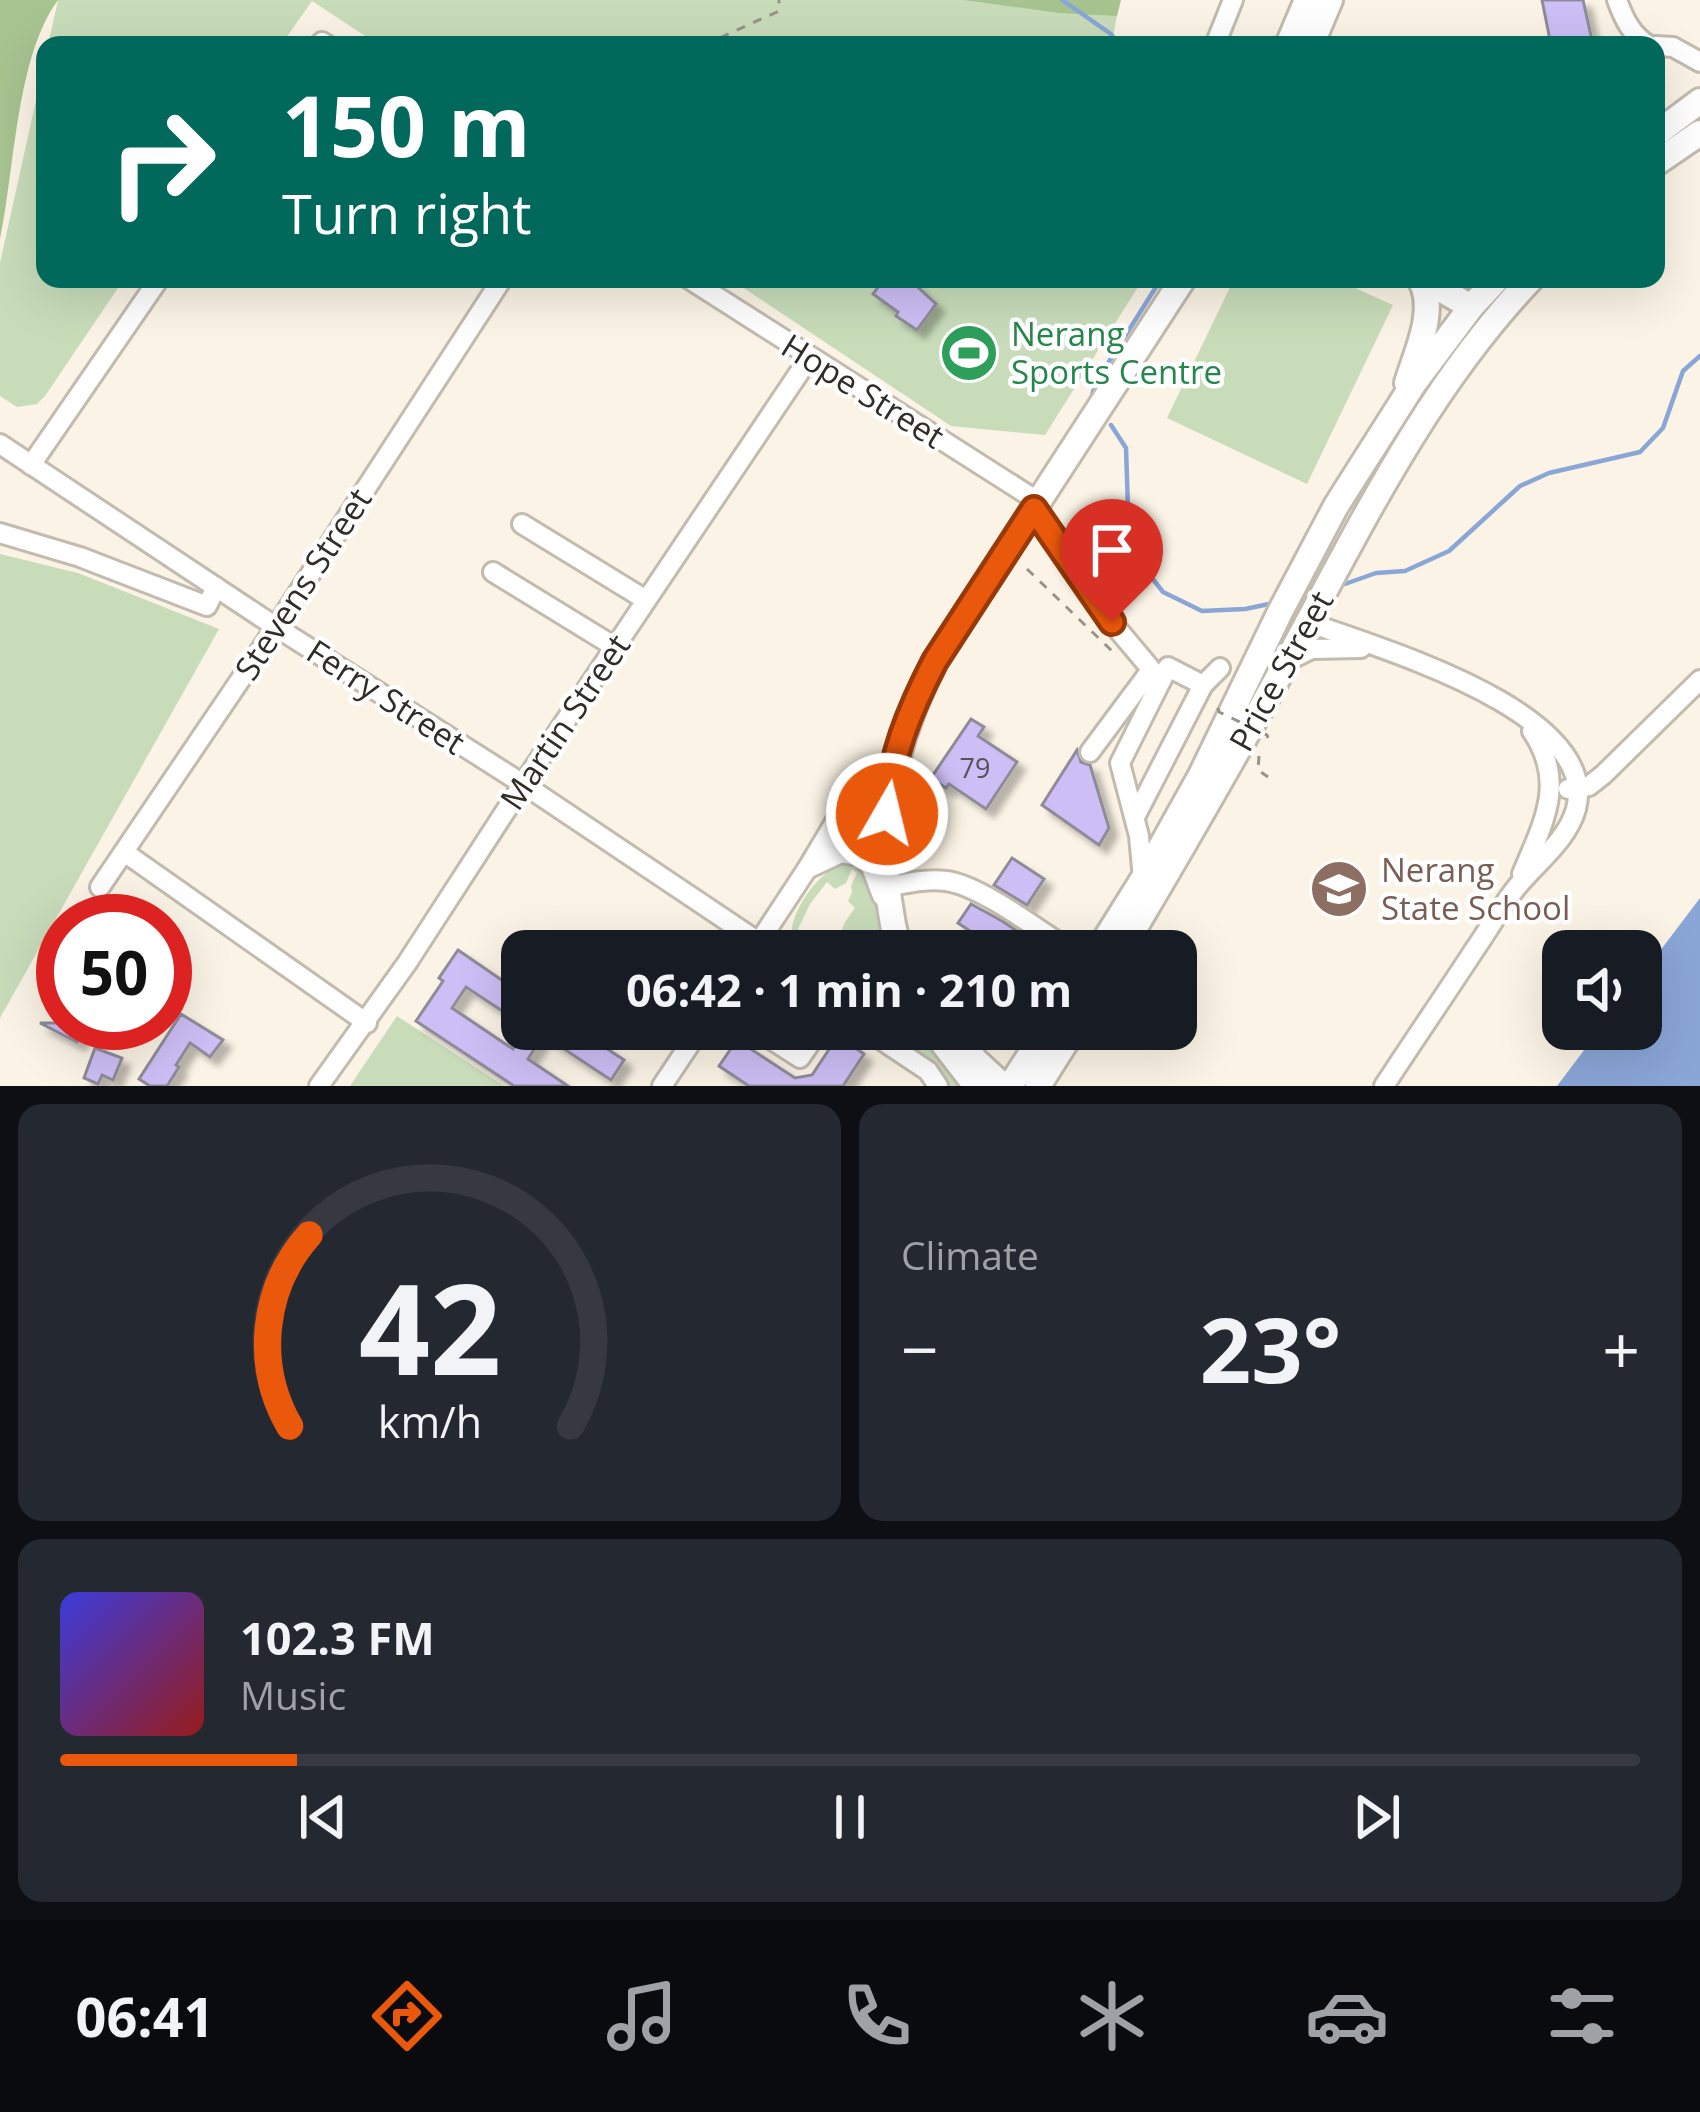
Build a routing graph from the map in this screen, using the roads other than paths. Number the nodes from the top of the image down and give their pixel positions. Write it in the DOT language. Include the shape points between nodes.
graph roads {
  1 [pos="1233,0"];
  2 [pos="1307,0"];
  3 [pos="1331,0"];
  4 [pos="1617,0"];
  5 [pos="1219,36"];
  6 [pos="1292,36"];
  7 [pos="1315,36"];
  8 [pos="1324,36"];
  9 [pos="1636,36"];
  10 [pos="1665,46"];
  11 [pos="1700,62"];
  12 [pos="1700,101"];
  13 [pos="1665,127"];
  14 [pos="1700,134"];
  15 [pos="1665,158"];
  16 [pos="153,288"];
  17 [pos="496,288"];
  18 [pos="703,288"];
  19 [pos="1176,288"];
  20 [pos="1424,288"];
  21 [pos="1438,288"];
  22 [pos="1489,288"];
  23 [pos="1519,288"];
  24 [pos="1523,288"];
  25 [pos="1471,307"];
  26 [pos="809,358"];
  27 [pos="1401,403"];
  28 [pos="0,444"];
  29 [pos="31,465"];
  30 [pos="1036,505"];
  31 [pos="522,524"];
  32 [pos="0,532"];
  33 [pos="1303,547"];
  34 [pos="494,572"];
  35 [pos="1295,584"];
  36 [pos="216,587"];
  37 [pos="646,600"];
  38 [pos="1307,625"];
  39 [pos="276,627"];
  40 [pos="615,647"];
  41 [pos="1389,652"];
  42 [pos="1286,663"];
  43 [pos="1220,668"];
  44 [pos="1156,675"];
  45 [pos="1700,680"];
  46 [pos="1203,685"];
  47 [pos="1243,689"];
  48 [pos="1508,707"];
  49 [pos="1220,720"];
  50 [pos="1182,725"];
  51 [pos="1090,752"];
  52 [pos="523,784"];
  53 [pos="1551,788"];
  54 [pos="1578,789"];
  55 [pos="887,805"];
  56 [pos="1135,817"];
  57 [pos="124,852"];
  58 [pos="807,868"];
  59 [pos="1143,879"];
  60 [pos="1517,886"];
  61 [pos="100,887"];
  62 [pos="884,887"];
  63 [pos="735,930"];
  64 [pos="771,930"];
  65 [pos="895,930"];
  66 [pos="1038,930"];
  67 [pos="1111,930"];
  68 [pos="1133,930"];
  69 [pos="367,1023"];
  70 [pos="686,1050"];
  71 [pos="896,1050"];
  72 [pos="948,1050"];
  73 [pos="966,1050"];
  74 [pos="1032,1050"];
  75 [pos="1061,1050"];
  76 [pos="319,1086"];
  77 [pos="662,1086"];
  78 [pos="938,1086"];
  79 [pos="976,1086"];
  80 [pos="1006,1086"];
  81 [pos="1038,1086"];
  82 [pos="1384,1086"];
  1 -- 5 [label="street"];
  2 -- 6 [label="main road"];
  3 -- 7 [label="main road"];
  3 -- 8 [label="main road"];
  4 -- 9 [label="street"];
  10 -- 11 [label="street"];
  12 -- 13 [label="main road"];
  14 -- 15 [label="main road"];
  16 -- 29 [label="street"];
  17 -- 39 [label="street, Stevens Street"];
  18 -- 26 [label="street, Hope Street"];
  19 -- 30 [label="main road"];
  20 -- 27 [label="main road" via="1426,315"];
  21 -- 25 [label="main road"];
  22 -- 25 [label="main road"];
  23 -- 25 [label="main road"];
  24 -- 38 [label="main road, Price Street" via="1440,391"];
  25 -- 27 [label="main road"];
  26 -- 30 [label="street, Hope Street"];
  26 -- 37 [label="street, Martin Street"];
  27 -- 33 [label="main road, Price Street"];
  28 -- 29 [label="street, Ferry Street"];
  29 -- 36 [label="street, Ferry Street"];
  30 -- 44 [label="street" via="1108,619"];
  30 -- 55 [label="main road" via="922,685"];
  31 -- 37 [label="street"];
  32 -- 36 [label="street" via="207,606"];
  33 -- 35 [label="main road, Price Street"];
  33 -- 35 [label="street"];
  34 -- 40 [label="street"];
  35 -- 47 [label="main road, Price Street"];
  36 -- 39 [label="street, Ferry Street"];
  37 -- 40 [label="street, Martin Street"];
  38 -- 41 [label="street"];
  38 -- 42 [label="main road, Price Street"];
  38 -- 47 [label="main road" via="1285,632"];
  39 -- 52 [label="street, Ferry Street"];
  39 -- 57 [label="street, Stevens Street"];
  40 -- 52 [label="street, Martin Street"];
  41 -- 42 [label="street" via="1312,649"];
  41 -- 48 [label="street"];
  42 -- 68 [label="main road, Price Street"];
  43 -- 46 [label="street"];
  44 -- 46 [label="street" via="1168,667"];
  44 -- 51 [label="street"];
  44 -- 56 [label="street" via="1120,765"];
  45 -- 54 [label="street" via="1603,775"];
  46 -- 50 [label="street"];
  47 -- 49 [label="main road, Price Street"];
  48 -- 53 [label="street" via="1541,744"];
  48 -- 54 [label="street" via="1568,756"];
  49 -- 50 [label="street" via="1195,730"];
  49 -- 59 [label="main road, Price Street"];
  50 -- 56 [label="street"];
  52 -- 63 [label="street, Ferry Street"];
  52 -- 69 [label="street, Martin Street"];
  53 -- 54 [label="street"];
  53 -- 60 [label="street"];
  54 -- 60 [label="street" via="1575,814 1555,846"];
  55 -- 58 [label="street" via="844,809"];
  55 -- 62 [label="main road"];
  56 -- 59 [label="street"];
  57 -- 61 [label="street, Stevens Street"];
  57 -- 69 [label="street"];
  58 -- 62 [label="street" via="853,853"];
  58 -- 64 [label="street"];
  59 -- 67 [label="main road, Price Street"];
  60 -- 82 [label="street"];
  62 -- 65 [label="main road"];
  62 -- 66 [label="street" via="954,882"];
  69 -- 76 [label="street, Martin Street"];
  70 -- 77 [label="street"];
  71 -- 78 [label="street"];
  72 -- 79 [label="main road"];
  73 -- 80 [label="main road"];
  74 -- 80 [label="main road"];
  75 -- 81 [label="main road"];
}
